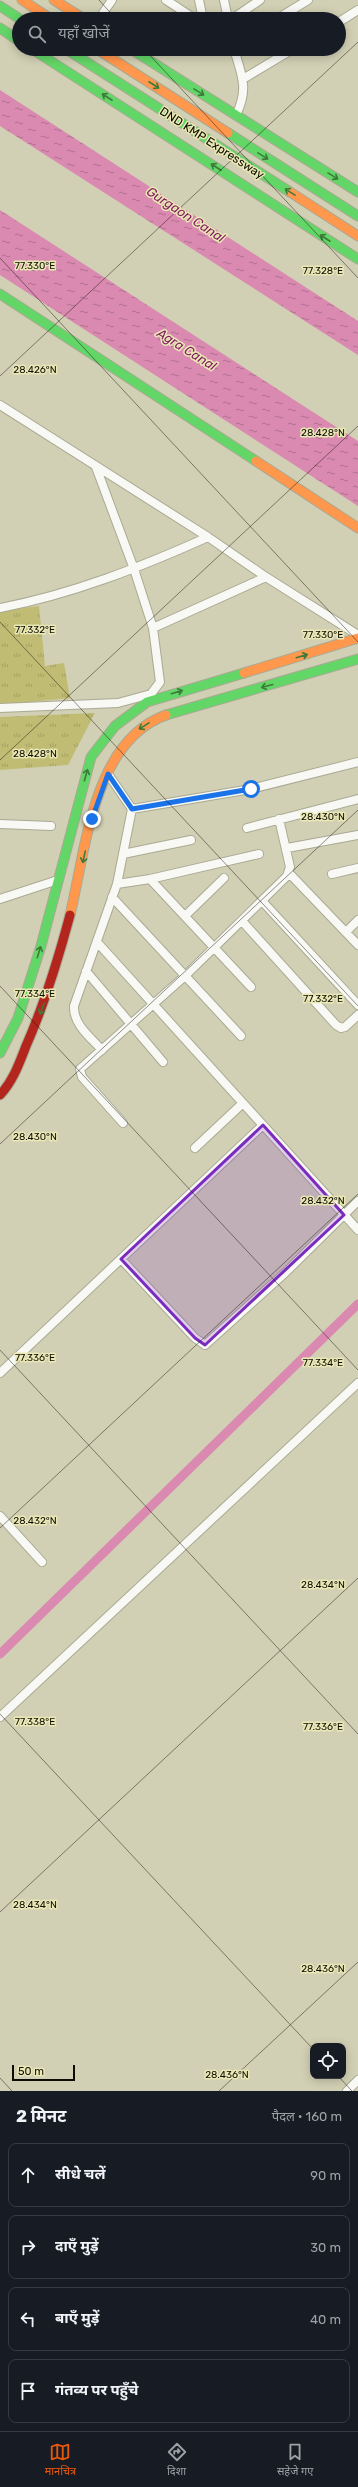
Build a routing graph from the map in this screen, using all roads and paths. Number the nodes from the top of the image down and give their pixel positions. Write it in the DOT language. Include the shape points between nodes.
graph roads {
  1 [pos="22,0"];
  2 [pos="54,0"];
  3 [pos="112,0"];
  4 [pos="166,0"];
  5 [pos="199,0"];
  6 [pos="224,0"];
  7 [pos="260,0"];
  8 [pos="308,0"];
  9 [pos="0,6"];
  10 [pos="358,10"];
  11 [pos="40,12"];
  12 [pos="73,12"];
  13 [pos="104,12"];
  14 [pos="184,12"];
  15 [pos="202,12"];
  16 [pos="227,12"];
  17 [pos="242,12"];
  18 [pos="288,12"];
  19 [pos="12,14"];
  20 [pos="346,18"];
  21 [pos="0,28"];
  22 [pos="12,36"];
  23 [pos="43,56"];
  24 [pos="77,56"];
  25 [pos="108,56"];
  26 [pos="142,56"];
  27 [pos="236,56"];
  28 [pos="282,56"];
  29 [pos="243,79"];
  30 [pos="236,115"];
  31 [pos="358,192"];
  32 [pos="358,216"];
  33 [pos="358,236"];
  34 [pos="358,259"];
  35 [pos="0,294"];
  36 [pos="0,405"];
  37 [pos="96,466"];
  38 [pos="358,528"];
  39 [pos="208,536"];
  40 [pos="134,569"];
  41 [pos="266,577"];
  42 [pos="0,608"];
  43 [pos="153,628"];
  44 [pos="358,636"];
  45 [pos="358,659"];
  46 [pos="0,708"];
  47 [pos="358,762"];
  48 [pos="108,774"];
  49 [pos="358,799"];
  50 [pos="132,809"];
  51 [pos="279,818"];
  52 [pos="0,824"];
  53 [pos="50,826"];
  54 [pos="247,828"];
  55 [pos="358,835"];
  56 [pos="191,840"];
  57 [pos="287,848"];
  58 [pos="123,854"];
  59 [pos="259,854"];
  60 [pos="358,868"];
  61 [pos="289,873"];
  62 [pos="332,874"];
  63 [pos="224,878"];
  64 [pos="150,879"];
  65 [pos="58,880"];
  66 [pos="117,884"];
  67 [pos="112,897"];
  68 [pos="0,899"];
  69 [pos="262,901"];
  70 [pos="184,916"];
  71 [pos="358,920"];
  72 [pos="242,921"];
  73 [pos="346,932"];
  74 [pos="97,942"];
  75 [pos="358,945"];
  76 [pos="214,948"];
  77 [pos="86,971"];
  78 [pos="185,976"];
  79 [pos="251,987"];
  80 [pos="154,1004"];
  81 [pos="358,1005"];
  82 [pos="358,1015"];
  83 [pos="131,1024"];
  84 [pos="241,1036"];
  85 [pos="102,1050"];
  86 [pos="0,1054"];
  87 [pos="163,1062"];
  88 [pos="0,1095"];
  89 [pos="243,1103"];
  90 [pos="123,1123"];
  91 [pos="263,1125"];
  92 [pos="195,1148"];
  93 [pos="358,1201"];
  94 [pos="344,1215"];
  95 [pos="358,1230"];
  96 [pos="121,1259"];
  97 [pos="0,1373"];
  98 [pos="358,1383"];
  99 [pos="0,1516"];
  100 [pos="42,1562"];
  101 [pos="0,1717"];
  102 [pos="358,2080"];
  103 [pos="347,2091"];
  1 -- 11 [label="main road"];
  2 -- 12 [label="main road"];
  3 -- 13 [label="street"];
  4 -- 14 [label="street"];
  5 -- 15 [label="street"];
  6 -- 16 [label="street"];
  7 -- 17 [label="street"];
  8 -- 18 [label="street"];
  9 -- 19 [label="main road"];
  10 -- 20 [label="street"];
  21 -- 22 [label="main road"];
  34 -- 23 [label="main road, one-way"];
  33 -- 24 [label="main road, DND KMP Expressway, one-way"];
  25 -- 32 [label="main road, DND KMP Expressway, one-way"];
  26 -- 30 [label="main road, one-way"];
  27 -- 29 [label="street"];
  28 -- 29 [label="street"];
  29 -- 30 [label="street" via="244,97"];
  30 -- 31 [label="main road, one-way"];
  35 -- 38 [label="main road"];
  36 -- 37 [label="street"];
  37 -- 39 [label="street"];
  37 -- 40 [label="street"];
  39 -- 40 [label="street"];
  39 -- 41 [label="street"];
  40 -- 42 [label="street" via="39,600"];
  40 -- 43 [label="street"];
  41 -- 43 [label="street"];
  41 -- 44 [label="street"];
  43 -- 46 [label="street" via="160,677 157,689 151,694 118,703"];
  65 -- 44 [label="main road, one-way" via="91,757 115,725 132,711 162,696 336,646"];
  45 -- 48 [label="main road, one-way" via="174,712 151,721 134,732 121,747"];
  47 -- 50 [label="street" via="251,789"];
  48 -- 50 [label="street"];
  48 -- 88 [label="main road, one-way" via="92,819 56,972 18,1065"];
  49 -- 51 [label="street"];
  50 -- 58 [label="street"];
  51 -- 54 [label="street"];
  51 -- 57 [label="street"];
  52 -- 53 [label="street"];
  55 -- 57 [label="street"];
  56 -- 58 [label="street"];
  57 -- 61 [label="street"];
  58 -- 66 [label="street"];
  59 -- 64 [label="street"];
  60 -- 62 [label="street"];
  61 -- 69 [label="street"];
  61 -- 73 [label="street"];
  63 -- 70 [label="street"];
  64 -- 66 [label="street"];
  64 -- 70 [label="street"];
  65 -- 68 [label="street"];
  86 -- 65 [label="main road, one-way" via="18,1018"];
  66 -- 67 [label="street"];
  67 -- 74 [label="street"];
  67 -- 78 [label="street"];
  69 -- 72 [label="street"];
  69 -- 81 [label="street"];
  70 -- 76 [label="street"];
  71 -- 73 [label="street"];
  72 -- 76 [label="street"];
  72 -- 82 [label="street" via="336,1025 345,1027"];
  73 -- 75 [label="street"];
  74 -- 77 [label="street"];
  74 -- 80 [label="street"];
  76 -- 78 [label="street"];
  76 -- 79 [label="street"];
  77 -- 83 [label="street"];
  77 -- 85 [label="street" via="74,1015 77,1022"];
  78 -- 80 [label="street"];
  78 -- 84 [label="street"];
  80 -- 83 [label="street"];
  80 -- 89 [label="street"];
  83 -- 85 [label="street"];
  83 -- 87 [label="street"];
  85 -- 90 [label="street" via="80,1071"];
  89 -- 91 [label="street"];
  89 -- 92 [label="street"];
  91 -- 94 [label="street"];
  91 -- 96 [label="street"];
  93 -- 94 [label="street"];
  94 -- 95 [label="street"];
  94 -- 96 [label="street" via="205,1345 195,1338"];
  96 -- 97 [label="street"];
  98 -- 101 [label="street"];
  99 -- 100 [label="street"];
  102 -- 103 [label="street"];
}
